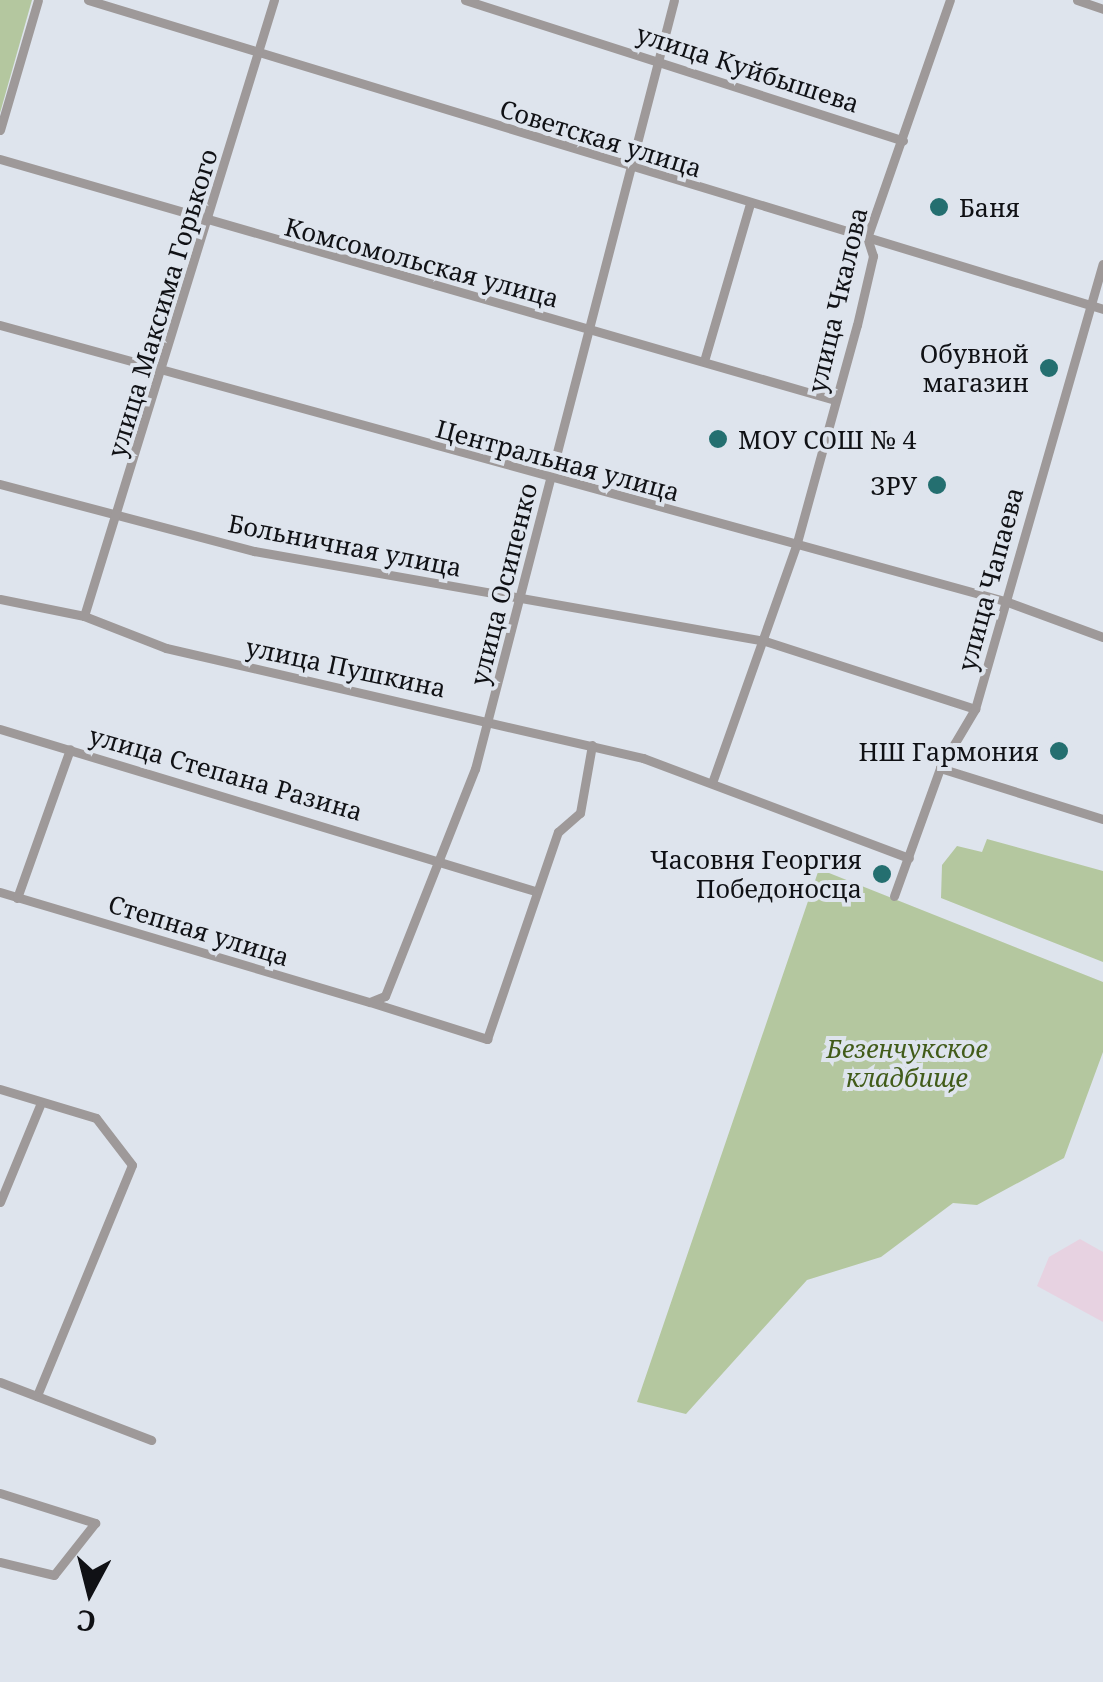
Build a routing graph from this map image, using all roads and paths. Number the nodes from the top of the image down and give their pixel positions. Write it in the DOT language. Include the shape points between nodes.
graph roads {
  1 [pos="38,0"];
  2 [pos="88,0"];
  3 [pos="274,0"];
  4 [pos="465,0"];
  5 [pos="674,0"];
  6 [pos="950,0"];
  7 [pos="1077,0"];
  8 [pos="1103,9"];
  9 [pos="259,53"];
  10 [pos="653,58"];
  11 [pos="0,130"];
  12 [pos="903,140"];
  13 [pos="0,159"];
  14 [pos="632,170"];
  15 [pos="750,204"];
  16 [pos="211,220"];
  17 [pos="867,238"];
  18 [pos="1103,264"];
  19 [pos="1089,306"];
  20 [pos="1103,309"];
  21 [pos="0,325"];
  22 [pos="587,328"];
  23 [pos="704,361"];
  24 [pos="161,367"];
  25 [pos="835,400"];
  26 [pos="551,477"];
  27 [pos="0,484"];
  28 [pos="117,516"];
  29 [pos="796,546"];
  30 [pos="522,598"];
  31 [pos="0,599"];
  32 [pos="1005,602"];
  33 [pos="84,616"];
  34 [pos="1103,637"];
  35 [pos="766,641"];
  36 [pos="975,709"];
  37 [pos="488,721"];
  38 [pos="0,728"];
  39 [pos="592,745"];
  40 [pos="70,749"];
  41 [pos="940,768"];
  42 [pos="713,780"];
  43 [pos="1103,819"];
  44 [pos="440,856"];
  45 [pos="908,858"];
  46 [pos="534,891"];
  47 [pos="0,892"];
  48 [pos="894,896"];
  49 [pos="17,898"];
  50 [pos="370,1002"];
  51 [pos="0,1089"];
  52 [pos="40,1106"];
  53 [pos="0,1202"];
  54 [pos="0,1382"];
  55 [pos="37,1396"];
  56 [pos="151,1440"];
  57 [pos="0,1493"];
  58 [pos="0,1562"];
  1 -- 11 [label="street"];
  2 -- 9 [label="street, Советская улица"];
  3 -- 9 [label="street, улица Максима Горького"];
  4 -- 10 [label="street, улица Куйбышева"];
  5 -- 10 [label="street, улица Осипенко"];
  6 -- 12 [label="street, улица Чкалова"];
  7 -- 8 [label="street"];
  9 -- 14 [label="street, Советская улица"];
  9 -- 16 [label="street, улица Максима Горького"];
  10 -- 12 [label="street, улица Куйбышева"];
  10 -- 14 [label="street, улица Осипенко"];
  12 -- 17 [label="street, улица Чкалова"];
  13 -- 16 [label="street, Комсомольская улица"];
  14 -- 15 [label="street, Советская улица"];
  14 -- 22 [label="street, улица Осипенко"];
  15 -- 17 [label="street, Советская улица"];
  15 -- 23 [label="street"];
  16 -- 22 [label="street, Комсомольская улица"];
  16 -- 24 [label="street, улица Максима Горького"];
  17 -- 19 [label="street, Советская улица"];
  17 -- 25 [label="street, улица Чкалова" via="873,256"];
  18 -- 19 [label="street, улица Чапаева"];
  19 -- 20 [label="street, Советская улица"];
  19 -- 32 [label="street, улица Чапаева"];
  21 -- 24 [label="street, Центральная улица"];
  22 -- 23 [label="street, Комсомольская улица"];
  22 -- 26 [label="street, улица Осипенко"];
  23 -- 25 [label="street, Комсомольская улица"];
  24 -- 26 [label="street, Центральная улица"];
  24 -- 28 [label="street, улица Максима Горького"];
  25 -- 29 [label="street, улица Чкалова"];
  26 -- 29 [label="street, Центральная улица"];
  26 -- 30 [label="street, улица Осипенко"];
  27 -- 28 [label="street, Больничная улица"];
  28 -- 30 [label="street, Больничная улица"];
  28 -- 33 [label="street, улица Максима Горького"];
  29 -- 32 [label="street, Центральная улица"];
  29 -- 35 [label="street, улица Чкалова"];
  30 -- 35 [label="street, Больничная улица"];
  30 -- 37 [label="street, улица Осипенко"];
  31 -- 33 [label="street, улица Пушкина"];
  32 -- 34 [label="street, Центральная улица"];
  32 -- 36 [label="street, улица Чапаева"];
  33 -- 37 [label="street, улица Пушкина" via="166,648"];
  35 -- 36 [label="street, Больничная улица"];
  35 -- 42 [label="street, улица Чкалова"];
  36 -- 41 [label="street, улица Чапаева"];
  37 -- 39 [label="street, улица Пушкина"];
  37 -- 44 [label="street, улица Осипенко"];
  38 -- 40 [label="street, улица Степана Разина"];
  39 -- 42 [label="street, улица Пушкина"];
  39 -- 46 [label="street" via="580,813 561,827"];
  40 -- 44 [label="street, улица Степана Разина"];
  40 -- 49 [label="street"];
  41 -- 43 [label="street"];
  41 -- 45 [label="street, улица Чапаева"];
  42 -- 45 [label="street, улица Пушкина"];
  44 -- 46 [label="street, улица Степана Разина"];
  44 -- 50 [label="street, улица Осипенко" via="385,996"];
  45 -- 48 [label="street, улица Чапаева"];
  46 -- 50 [label="street, Степная улица" via="488,1039"];
  47 -- 49 [label="street, Степная улица"];
  49 -- 50 [label="street, Степная улица"];
  51 -- 52 [label="street"];
  52 -- 53 [label="street"];
  52 -- 55 [label="street" via="96,1118 132,1165"];
  54 -- 55 [label="street"];
  55 -- 56 [label="street"];
  57 -- 58 [label="street" via="95,1524 54,1575"];
}
